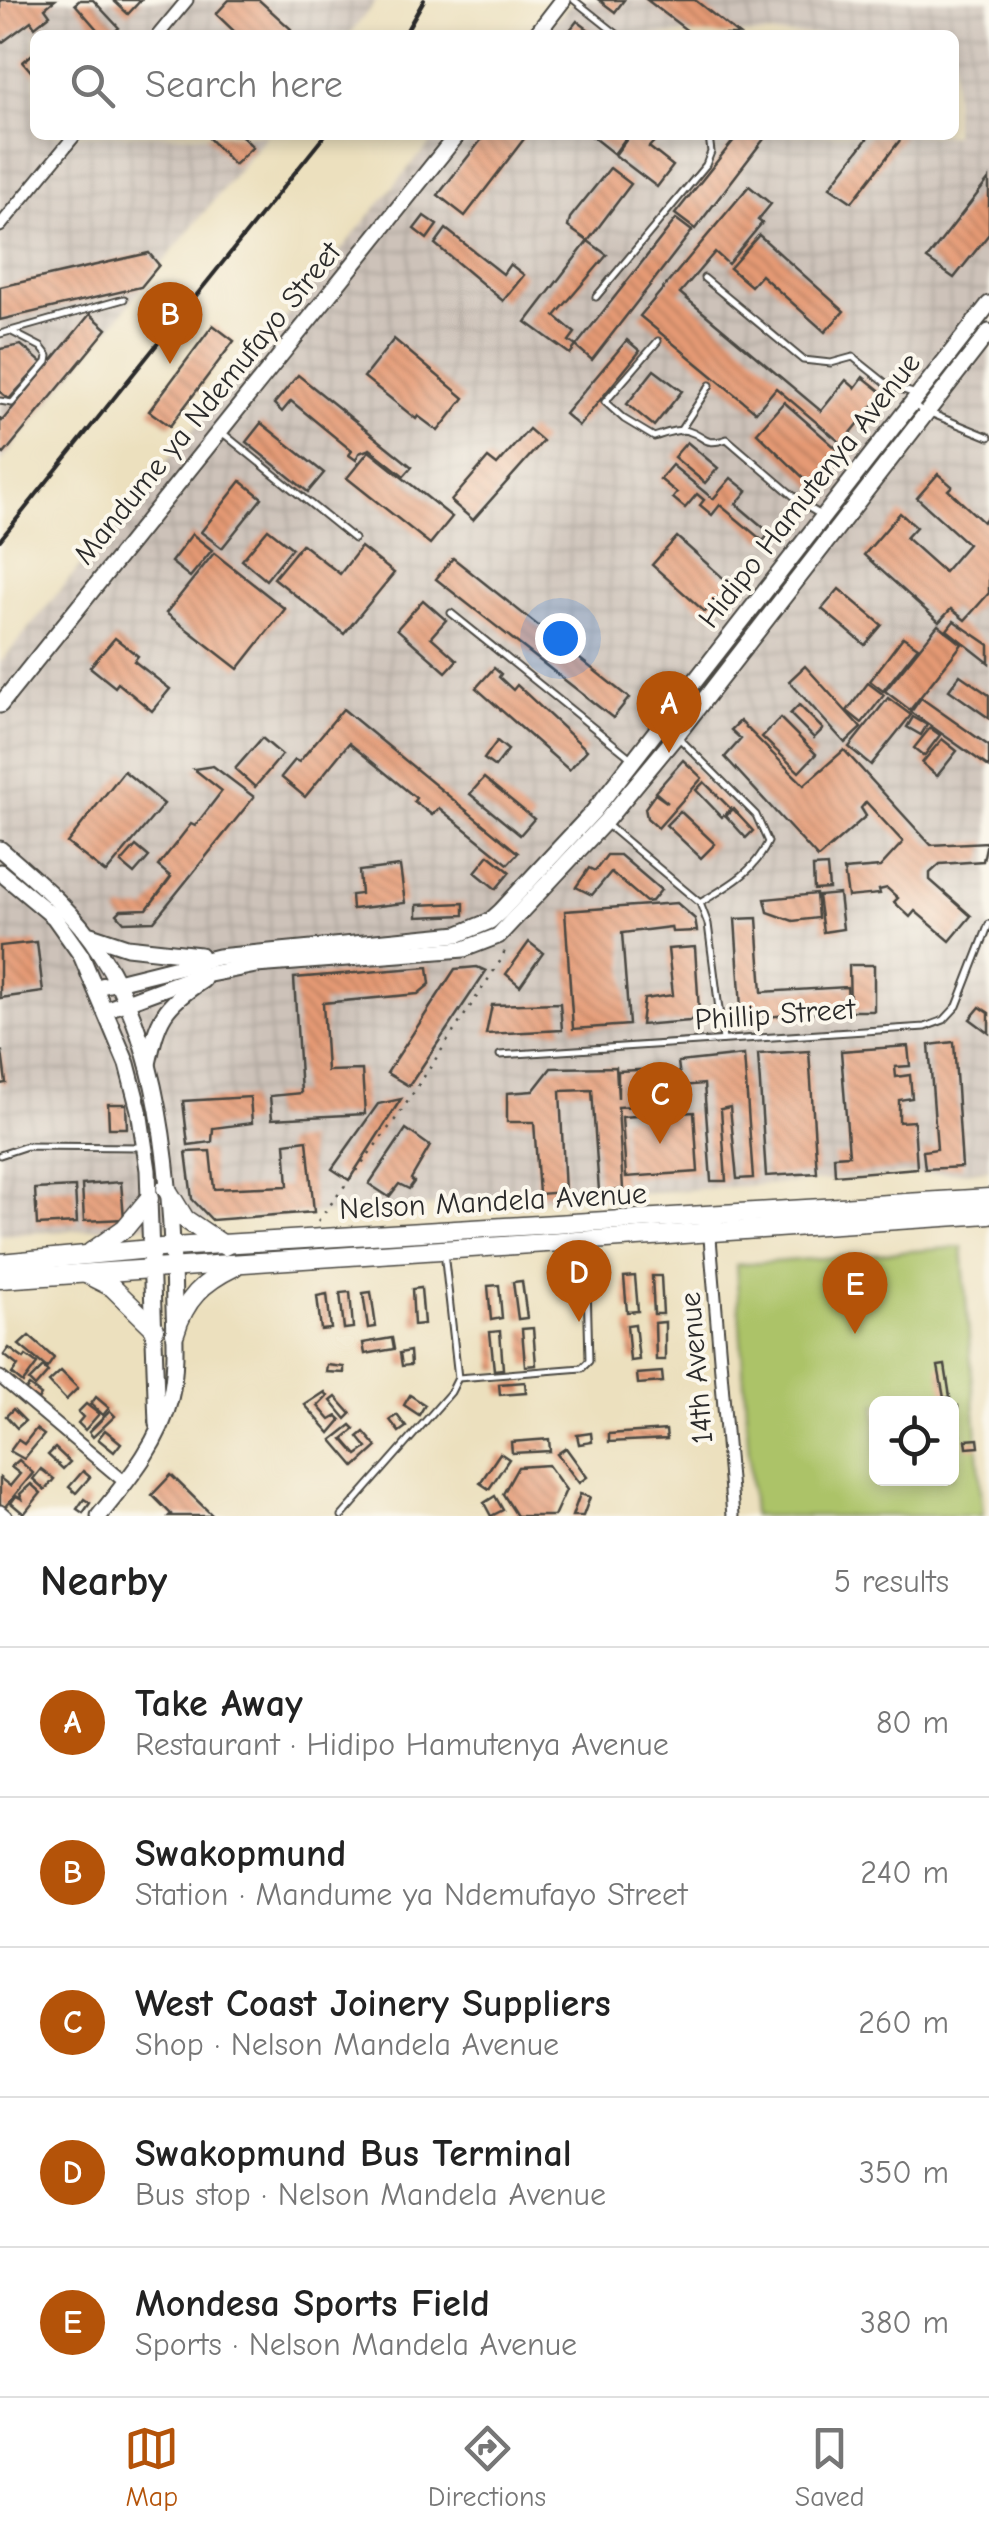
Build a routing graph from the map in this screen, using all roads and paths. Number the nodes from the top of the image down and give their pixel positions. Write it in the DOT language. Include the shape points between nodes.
graph roads {
  1 [pos="187,0"];
  2 [pos="562,0"];
  3 [pos="574,0"];
  4 [pos="162,30"];
  5 [pos="540,30"];
  6 [pos="612,30"];
  7 [pos="71,140"];
  8 [pos="453,140"];
  9 [pos="709,140"];
  10 [pos="0,226"];
  11 [pos="704,278"];
  12 [pos="596,297"];
  13 [pos="124,299"];
  14 [pos="989,304"];
  15 [pos="10,331"];
  16 [pos="989,332"];
  17 [pos="0,334"];
  18 [pos="658,341"];
  19 [pos="710,385"];
  20 [pos="915,400"];
  21 [pos="0,401"];
  22 [pos="928,412"];
  23 [pos="219,430"];
  24 [pos="680,430"];
  25 [pos="989,437"];
  26 [pos="823,516"];
  27 [pos="354,538"];
  28 [pos="451,613"];
  29 [pos="0,705"];
  30 [pos="676,736"];
  31 [pos="634,760"];
  32 [pos="599,818"];
  33 [pos="0,849"];
  34 [pos="0,872"];
  35 [pos="700,903"];
  36 [pos="989,924"];
  37 [pos="510,926"];
  38 [pos="88,933"];
  39 [pos="216,965"];
  40 [pos="116,981"];
  41 [pos="97,988"];
  42 [pos="126,1001"];
  43 [pos="105,1010"];
  44 [pos="723,1040"];
  45 [pos="500,1056"];
  46 [pos="148,1064"];
  47 [pos="144,1147"];
  48 [pos="0,1156"];
  49 [pos="166,1188"];
  50 [pos="989,1198"];
  51 [pos="149,1199"];
  52 [pos="989,1214"];
  53 [pos="709,1224"];
  54 [pos="586,1238"];
  55 [pos="304,1240"];
  56 [pos="225,1246"];
  57 [pos="172,1247"];
  58 [pos="444,1249"];
  59 [pos="150,1250"];
  60 [pos="244,1262"];
  61 [pos="0,1263"];
  62 [pos="84,1265"];
  63 [pos="174,1266"];
  64 [pos="150,1269"];
  65 [pos="0,1279"];
  66 [pos="155,1330"];
  67 [pos="175,1333"];
  68 [pos="0,1377"];
  69 [pos="458,1378"];
  70 [pos="157,1428"];
  71 [pos="126,1483"];
  72 [pos="0,1511"];
  73 [pos="6,1516"];
  74 [pos="99,1516"];
  75 [pos="342,1516"];
  76 [pos="733,1516"];
  1 -- 4 [label="street"];
  2 -- 5 [label="street"];
  3 -- 6 [label="lane"];
  7 -- 10 [label="street"];
  8 -- 23 [label="street, Mandume ya Ndemufayo Street"];
  9 -- 12 [label="lane" via="706,166"];
  11 -- 20 [label="lane" via="803,360 830,364 853,356"];
  13 -- 15 [label="lane"];
  14 -- 20 [label="street, Hidipo Hamutenya Avenue"];
  15 -- 17 [label="lane"];
  15 -- 21 [label="lane" via="48,356 12,403"];
  16 -- 22 [label="street, Hidipo Hamutenya Avenue"];
  18 -- 24 [label="lane" via="605,402 654,436"];
  19 -- 24 [label="lane"];
  20 -- 22 [label="lane"];
  20 -- 26 [label="street, Hidipo Hamutenya Avenue"];
  22 -- 25 [label="lane"];
  22 -- 30 [label="street, Hidipo Hamutenya Avenue"];
  23 -- 27 [label="lane"];
  23 -- 29 [label="street, Mandume ya Ndemufayo Street"];
  24 -- 26 [label="lane" via="704,442 726,438"];
  26 -- 31 [label="street, Hidipo Hamutenya Avenue"];
  28 -- 31 [label="lane"];
  30 -- 32 [label="street, Hidipo Hamutenya Avenue"];
  30 -- 35 [label="lane" via="756,815 768,842 746,875"];
  31 -- 32 [label="street, Hidipo Hamutenya Avenue"];
  32 -- 35 [label="lane"];
  32 -- 37 [label="street, Hidipo Hamutenya Avenue"];
  32 -- 39 [label="street, Hidipo Hamutenya Avenue" via="474,929"];
  33 -- 38 [label="street"];
  34 -- 41 [label="street" via="54,917"];
  35 -- 44 [label="lane"];
  36 -- 44 [label="lane, Phillip Street" via="958,1006 944,1020 925,1027"];
  37 -- 39 [label="street, Hidipo Hamutenya Avenue" via="464,949"];
  37 -- 55 [label="path" via="501,960 400,1114"];
  38 -- 39 [label="street"];
  38 -- 40 [label="street"];
  39 -- 40 [label="street, Hidipo Hamutenya Avenue"];
  39 -- 42 [label="street, Hidipo Hamutenya Avenue"];
  39 -- 46 [label="street" via="161,1016"];
  40 -- 41 [label="street, Hidipo Hamutenya Avenue"];
  40 -- 42 [label="street"];
  41 -- 43 [label="street"];
  42 -- 43 [label="street, Hidipo Hamutenya Avenue"];
  42 -- 46 [label="street"];
  43 -- 47 [label="street" via="127,1064"];
  44 -- 45 [label="lane, Phillip Street"];
  46 -- 49 [label="street"];
  47 -- 48 [label="lane" via="27,1146"];
  47 -- 51 [label="street"];
  49 -- 56 [label="main road" via="185,1219"];
  49 -- 57 [label="street"];
  50 -- 53 [label="main road, Nelson Mandela Avenue"];
  51 -- 59 [label="street"];
  51 -- 62 [label="main road"];
  52 -- 53 [label="main road, Nelson Mandela Avenue"];
  53 -- 54 [label="main road, Nelson Mandela Avenue"];
  53 -- 55 [label="main road, Nelson Mandela Avenue"];
  53 -- 76 [label="street, 14th Avenue"];
  54 -- 58 [label="main road, Nelson Mandela Avenue"];
  54 -- 69 [label="lane" via="590,1361 582,1368"];
  55 -- 56 [label="main road, Nelson Mandela Avenue"];
  56 -- 57 [label="main road, Nelson Mandela Avenue"];
  57 -- 59 [label="main road, Nelson Mandela Avenue"];
  57 -- 63 [label="street"];
  58 -- 60 [label="main road, Nelson Mandela Avenue"];
  58 -- 69 [label="lane"];
  59 -- 62 [label="main road, Nelson Mandela Avenue"];
  59 -- 64 [label="street"];
  60 -- 63 [label="main road, Nelson Mandela Avenue"];
  60 -- 67 [label="main road" via="201,1285"];
  61 -- 62 [label="main road, Nelson Mandela Avenue"];
  62 -- 64 [label="main road, Nelson Mandela Avenue"];
  62 -- 65 [label="main road, Nelson Mandela Avenue"];
  62 -- 66 [label="main road"];
  63 -- 64 [label="main road, Nelson Mandela Avenue"];
  63 -- 67 [label="street"];
  64 -- 66 [label="street"];
  66 -- 70 [label="street"];
  67 -- 70 [label="street" via="170,1402"];
  68 -- 71 [label="street"];
  69 -- 75 [label="lane"];
  70 -- 71 [label="street"];
  71 -- 74 [label="street"];
  72 -- 73 [label="street"];
}
